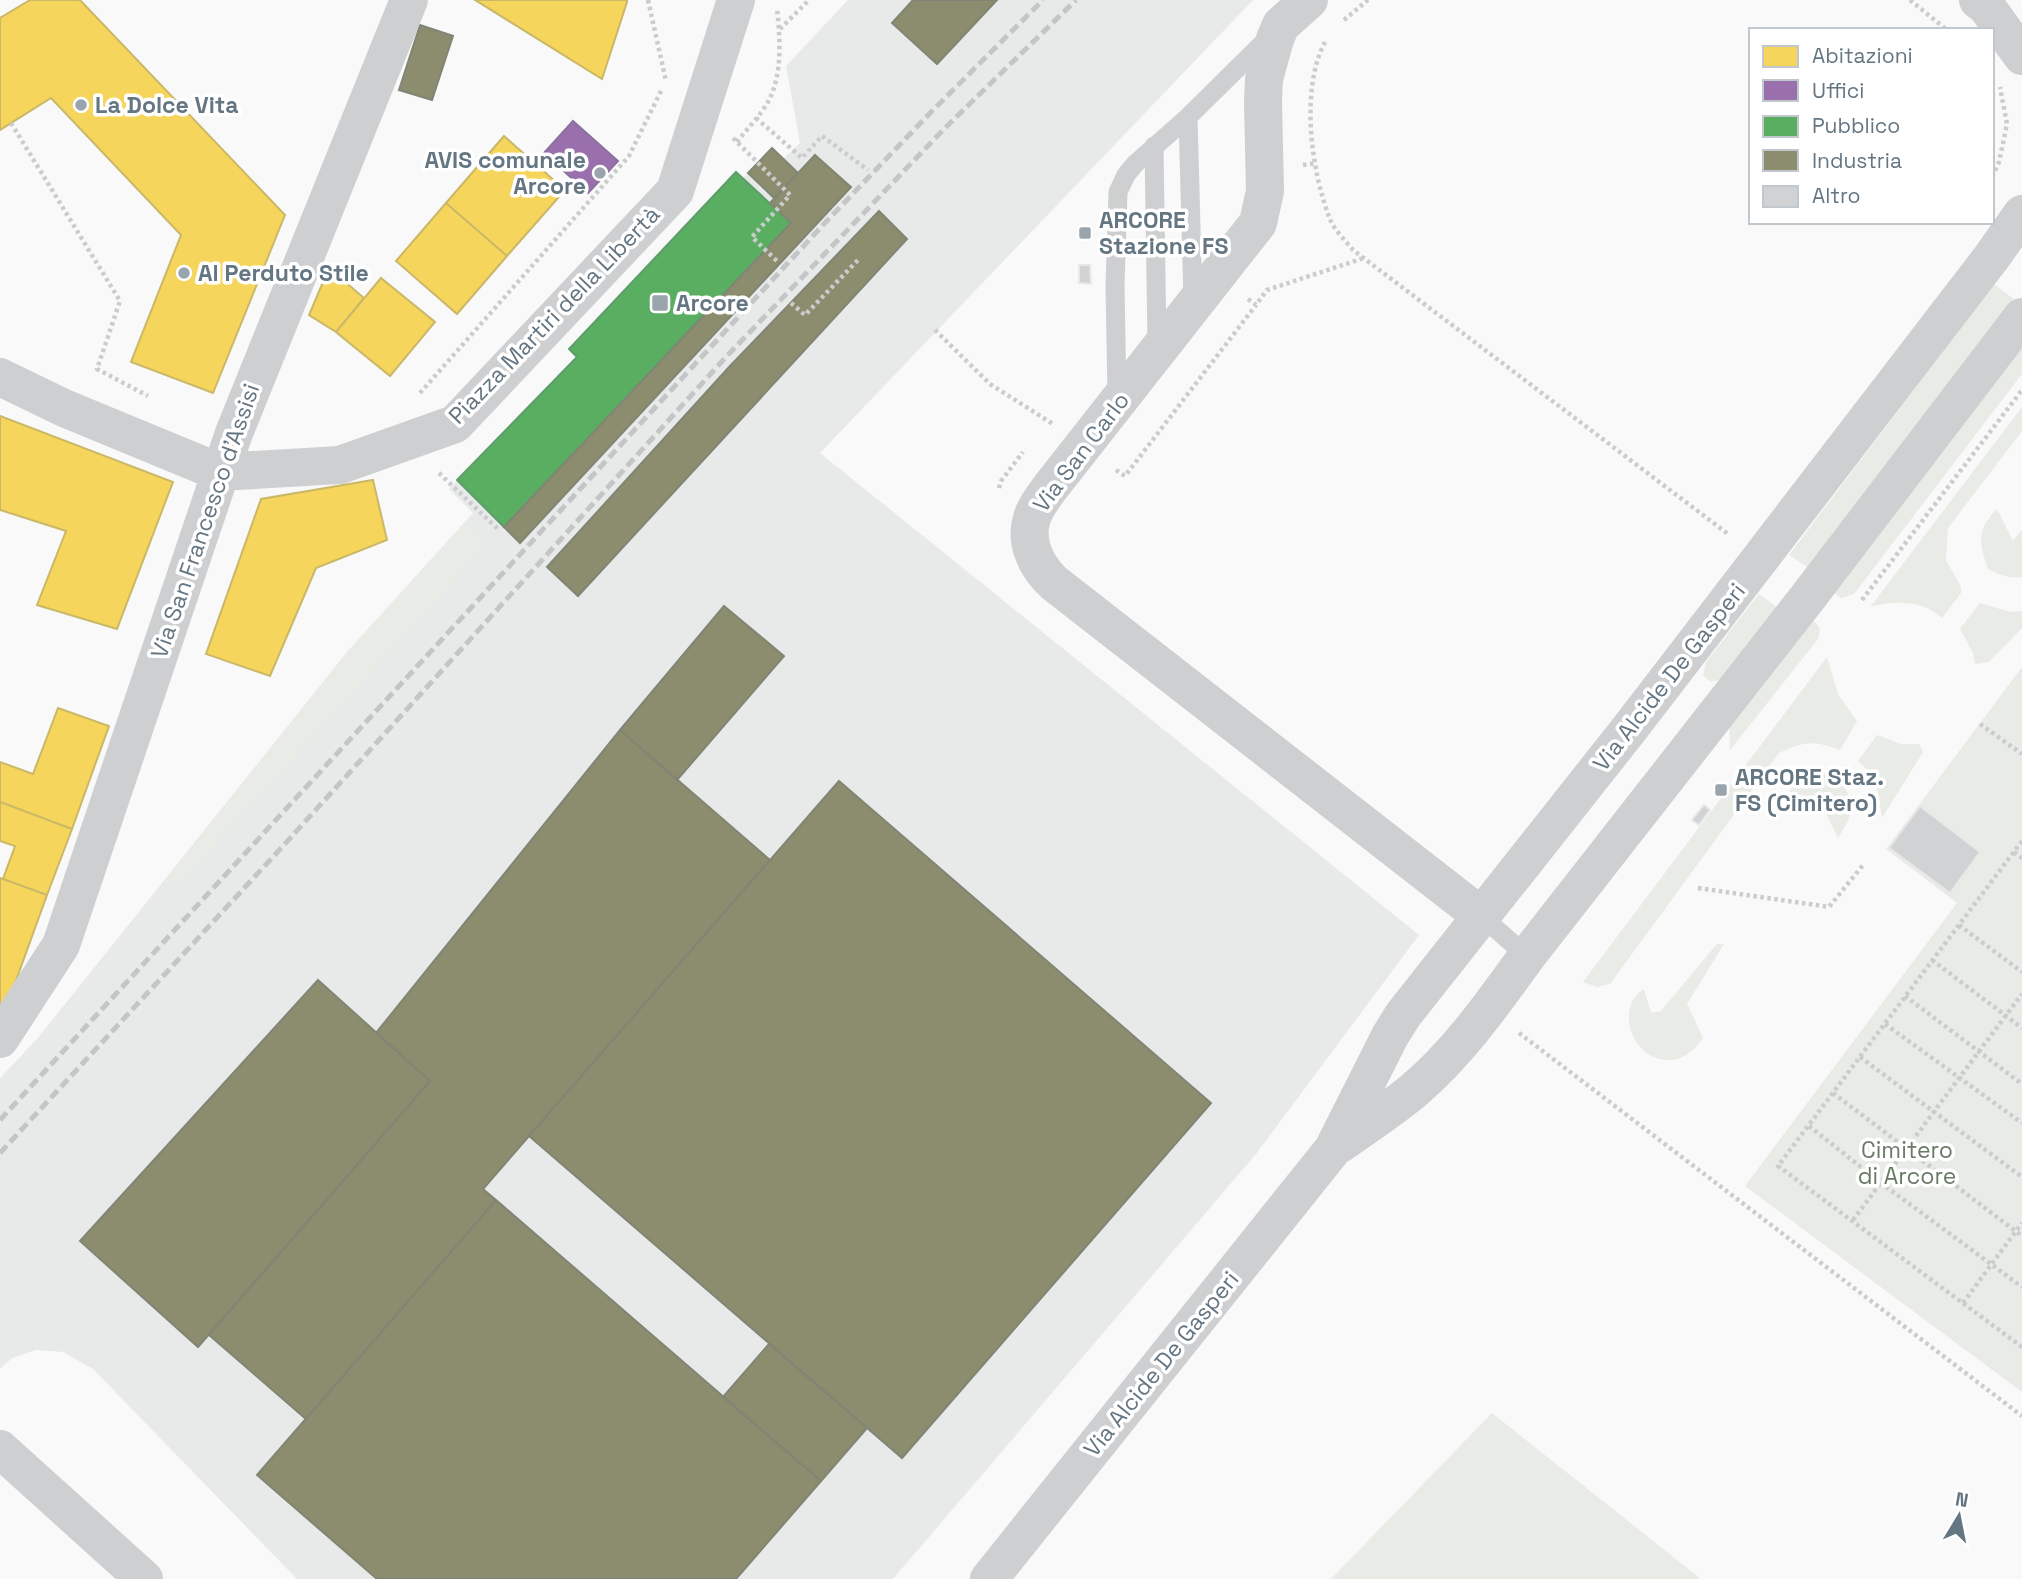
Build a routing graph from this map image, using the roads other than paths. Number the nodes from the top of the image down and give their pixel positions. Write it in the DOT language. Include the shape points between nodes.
graph roads {
  1 [pos="409,0"];
  2 [pos="736,0"];
  3 [pos="1982,3"];
  4 [pos="1295,13"];
  5 [pos="2022,22"];
  6 [pos="1993,28"];
  7 [pos="1994,30"];
  8 [pos="2010,67"];
  9 [pos="1188,117"];
  10 [pos="1154,146"];
  11 [pos="2022,214"];
  12 [pos="1193,307"];
  13 [pos="2022,317"];
  14 [pos="1157,351"];
  15 [pos="0,377"];
  16 [pos="1117,401"];
  17 [pos="219,472"];
  18 [pos="1480,915"];
  19 [pos="1527,956"];
  20 [pos="0,1039"];
  21 [pos="1333,1149"];
  22 [pos="0,1449"];
  23 [pos="144,1579"];
  24 [pos="989,1579"];
  1 -- 17 [label="street, Via San Francesco d'Assisi"];
  2 -- 17 [label="street, Piazza Martiri della Libertà" via="675,191 455,424 340,464"];
  3 -- 5 [label="street"];
  3 -- 6 [label="street"];
  4 -- 9 [label="lane"];
  4 -- 12 [label="street, Via San Carlo" via="1275,39 1264,79 1265,191 1258,223"];
  7 -- 8 [label="street"];
  9 -- 10 [label="lane"];
  9 -- 12 [label="lane"];
  10 -- 14 [label="lane"];
  10 -- 16 [label="lane" via="1126,175 1118,192"];
  11 -- 18 [label="street, Via Alcide De Gasperi" via="1630,729"];
  12 -- 14 [label="street, Via San Carlo"];
  13 -- 19 [label="street, Via Alcide De Gasperi"];
  14 -- 16 [label="street, Via San Carlo"];
  15 -- 17 [label="street"];
  16 -- 18 [label="street, Via San Carlo" via="1032,516 1031,547 1039,566"];
  17 -- 20 [label="street, Via San Francesco d'Assisi" via="61,945"];
  18 -- 19 [label="lane"];
  18 -- 21 [label="street, Via Alcide De Gasperi" via="1403,1015"];
  19 -- 21 [label="street, Via Alcide De Gasperi" via="1489,1008 1414,1091"];
  21 -- 24 [label="street, Via Alcide De Gasperi"];
  22 -- 23 [label="street"];
}
